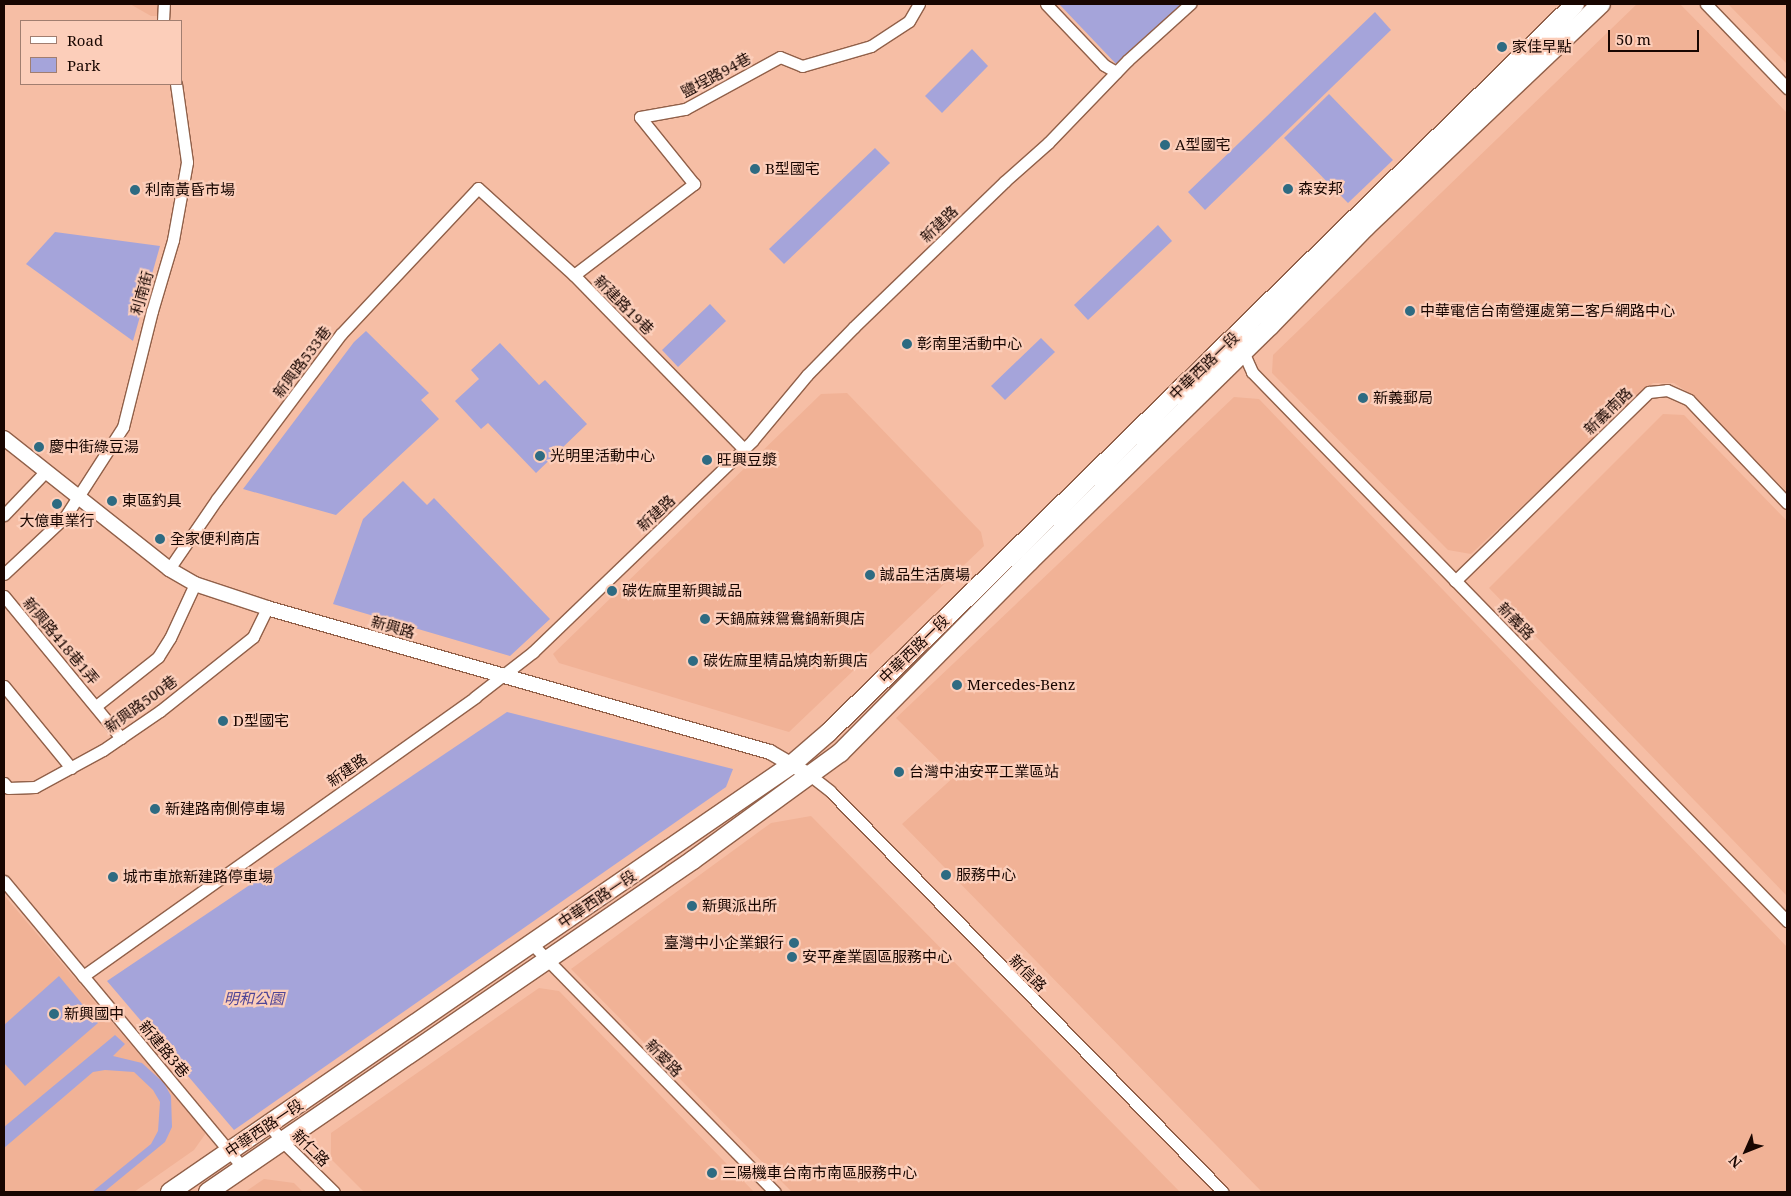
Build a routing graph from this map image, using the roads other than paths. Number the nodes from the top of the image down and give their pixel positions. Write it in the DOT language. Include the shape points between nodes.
graph roads {
  1 [pos="164,4"];
  2 [pos="919,4"];
  3 [pos="1046,4"];
  4 [pos="1190,4"];
  5 [pos="1575,4"];
  6 [pos="1601,4"];
  7 [pos="1706,4"];
  8 [pos="163,20"];
  9 [pos="1116,72"];
  10 [pos="176,85"];
  11 [pos="1787,88"];
  12 [pos="478,188"];
  13 [pos="574,276"];
  14 [pos="1237,334"];
  15 [pos="1242,353"];
  16 [pos="4,438"];
  17 [pos="744,449"];
  18 [pos="46,471"];
  19 [pos="78,498"];
  20 [pos="1787,502"];
  21 [pos="4,515"];
  22 [pos="169,569"];
  23 [pos="4,574"];
  24 [pos="1455,580"];
  25 [pos="195,584"];
  26 [pos="4,596"];
  27 [pos="267,608"];
  28 [pos="504,675"];
  29 [pos="4,686"];
  30 [pos="96,706"];
  31 [pos="121,738"];
  32 [pos="792,765"];
  33 [pos="71,768"];
  34 [pos="811,776"];
  35 [pos="6,786"];
  36 [pos="4,881"];
  37 [pos="1787,921"];
  38 [pos="532,944"];
  39 [pos="548,960"];
  40 [pos="83,976"];
  41 [pos="268,1124"];
  42 [pos="283,1142"];
  43 [pos="229,1152"];
  44 [pos="243,1168"];
  45 [pos="170,1192"];
  46 [pos="208,1192"];
  47 [pos="334,1192"];
  48 [pos="775,1192"];
  49 [pos="1223,1192"];
  1 -- 8 [label="street"];
  2 -- 13 [label="street, 鹽埕路94巷" via="909,21 871,46 802,66 780,57 684,109 640,117 694,184"];
  3 -- 9 [label="street" via="1104,65"];
  4 -- 9 [label="street, 新建路"];
  5 -- 14 [label="main road, 中華西路一段"];
  6 -- 15 [label="main road, 中華西路一段" via="1366,227"];
  7 -- 11 [label="street"];
  9 -- 17 [label="street, 新建路" via="1048,142 854,327 807,375"];
  10 -- 19 [label="street, 利南街" via="187,162 173,240 123,427"];
  12 -- 13 [label="street, 新建路19巷"];
  12 -- 22 [label="street, 新興路533巷" via="341,334 217,499"];
  13 -- 17 [label="street, 新建路19巷"];
  14 -- 15 [label="street, 新義路"];
  14 -- 32 [label="main road, 中華西路一段"];
  15 -- 24 [label="street, 新義路" via="1252,372"];
  15 -- 34 [label="main road, 中華西路一段" via="840,753"];
  16 -- 18 [label="street, 新興路"];
  17 -- 28 [label="street, 新建路" via="533,652"];
  18 -- 19 [label="street, 新興路"];
  18 -- 21 [label="street"];
  19 -- 22 [label="street, 新興路"];
  19 -- 23 [label="street, 利南街" via="64,517"];
  20 -- 24 [label="street, 新義南路" via="1689,400 1667,390 1649,392"];
  22 -- 25 [label="street, 新興路"];
  24 -- 37 [label="street, 新義路"];
  25 -- 27 [label="street, 新興路"];
  25 -- 30 [label="street, 新興路418巷1弄" via="158,657"];
  26 -- 30 [label="street, 新興路418巷1弄"];
  27 -- 28 [label="street, 新興路"];
  27 -- 31 [label="street, 新興路500巷" via="253,637"];
  28 -- 32 [label="street, 新興路" via="770,752"];
  28 -- 40 [label="street, 新建路"];
  29 -- 33 [label="street"];
  30 -- 31 [label="street, 新興路418巷1弄"];
  31 -- 33 [label="street, 新興路500巷"];
  32 -- 34 [label="street, 新興路"];
  32 -- 38 [label="main road, 中華西路一段"];
  33 -- 35 [label="street, 新興路500巷" via="35,787"];
  34 -- 39 [label="main road, 中華西路一段"];
  34 -- 49 [label="street, 新信路" via="830,791"];
  36 -- 40 [label="street, 新建路3巷"];
  38 -- 39 [label="street, 新愛路"];
  38 -- 41 [label="main road, 中華西路一段"];
  39 -- 42 [label="main road, 中華西路一段"];
  39 -- 48 [label="street, 新愛路"];
  40 -- 43 [label="street, 新建路3巷"];
  41 -- 42 [label="street, 新仁路"];
  41 -- 43 [label="main road, 中華西路一段"];
  42 -- 44 [label="main road, 中華西路一段"];
  42 -- 47 [label="street, 新仁路"];
  43 -- 44 [label="street, 新建路3巷"];
  43 -- 45 [label="main road, 中華西路一段"];
  44 -- 46 [label="main road, 中華西路一段"];
}
